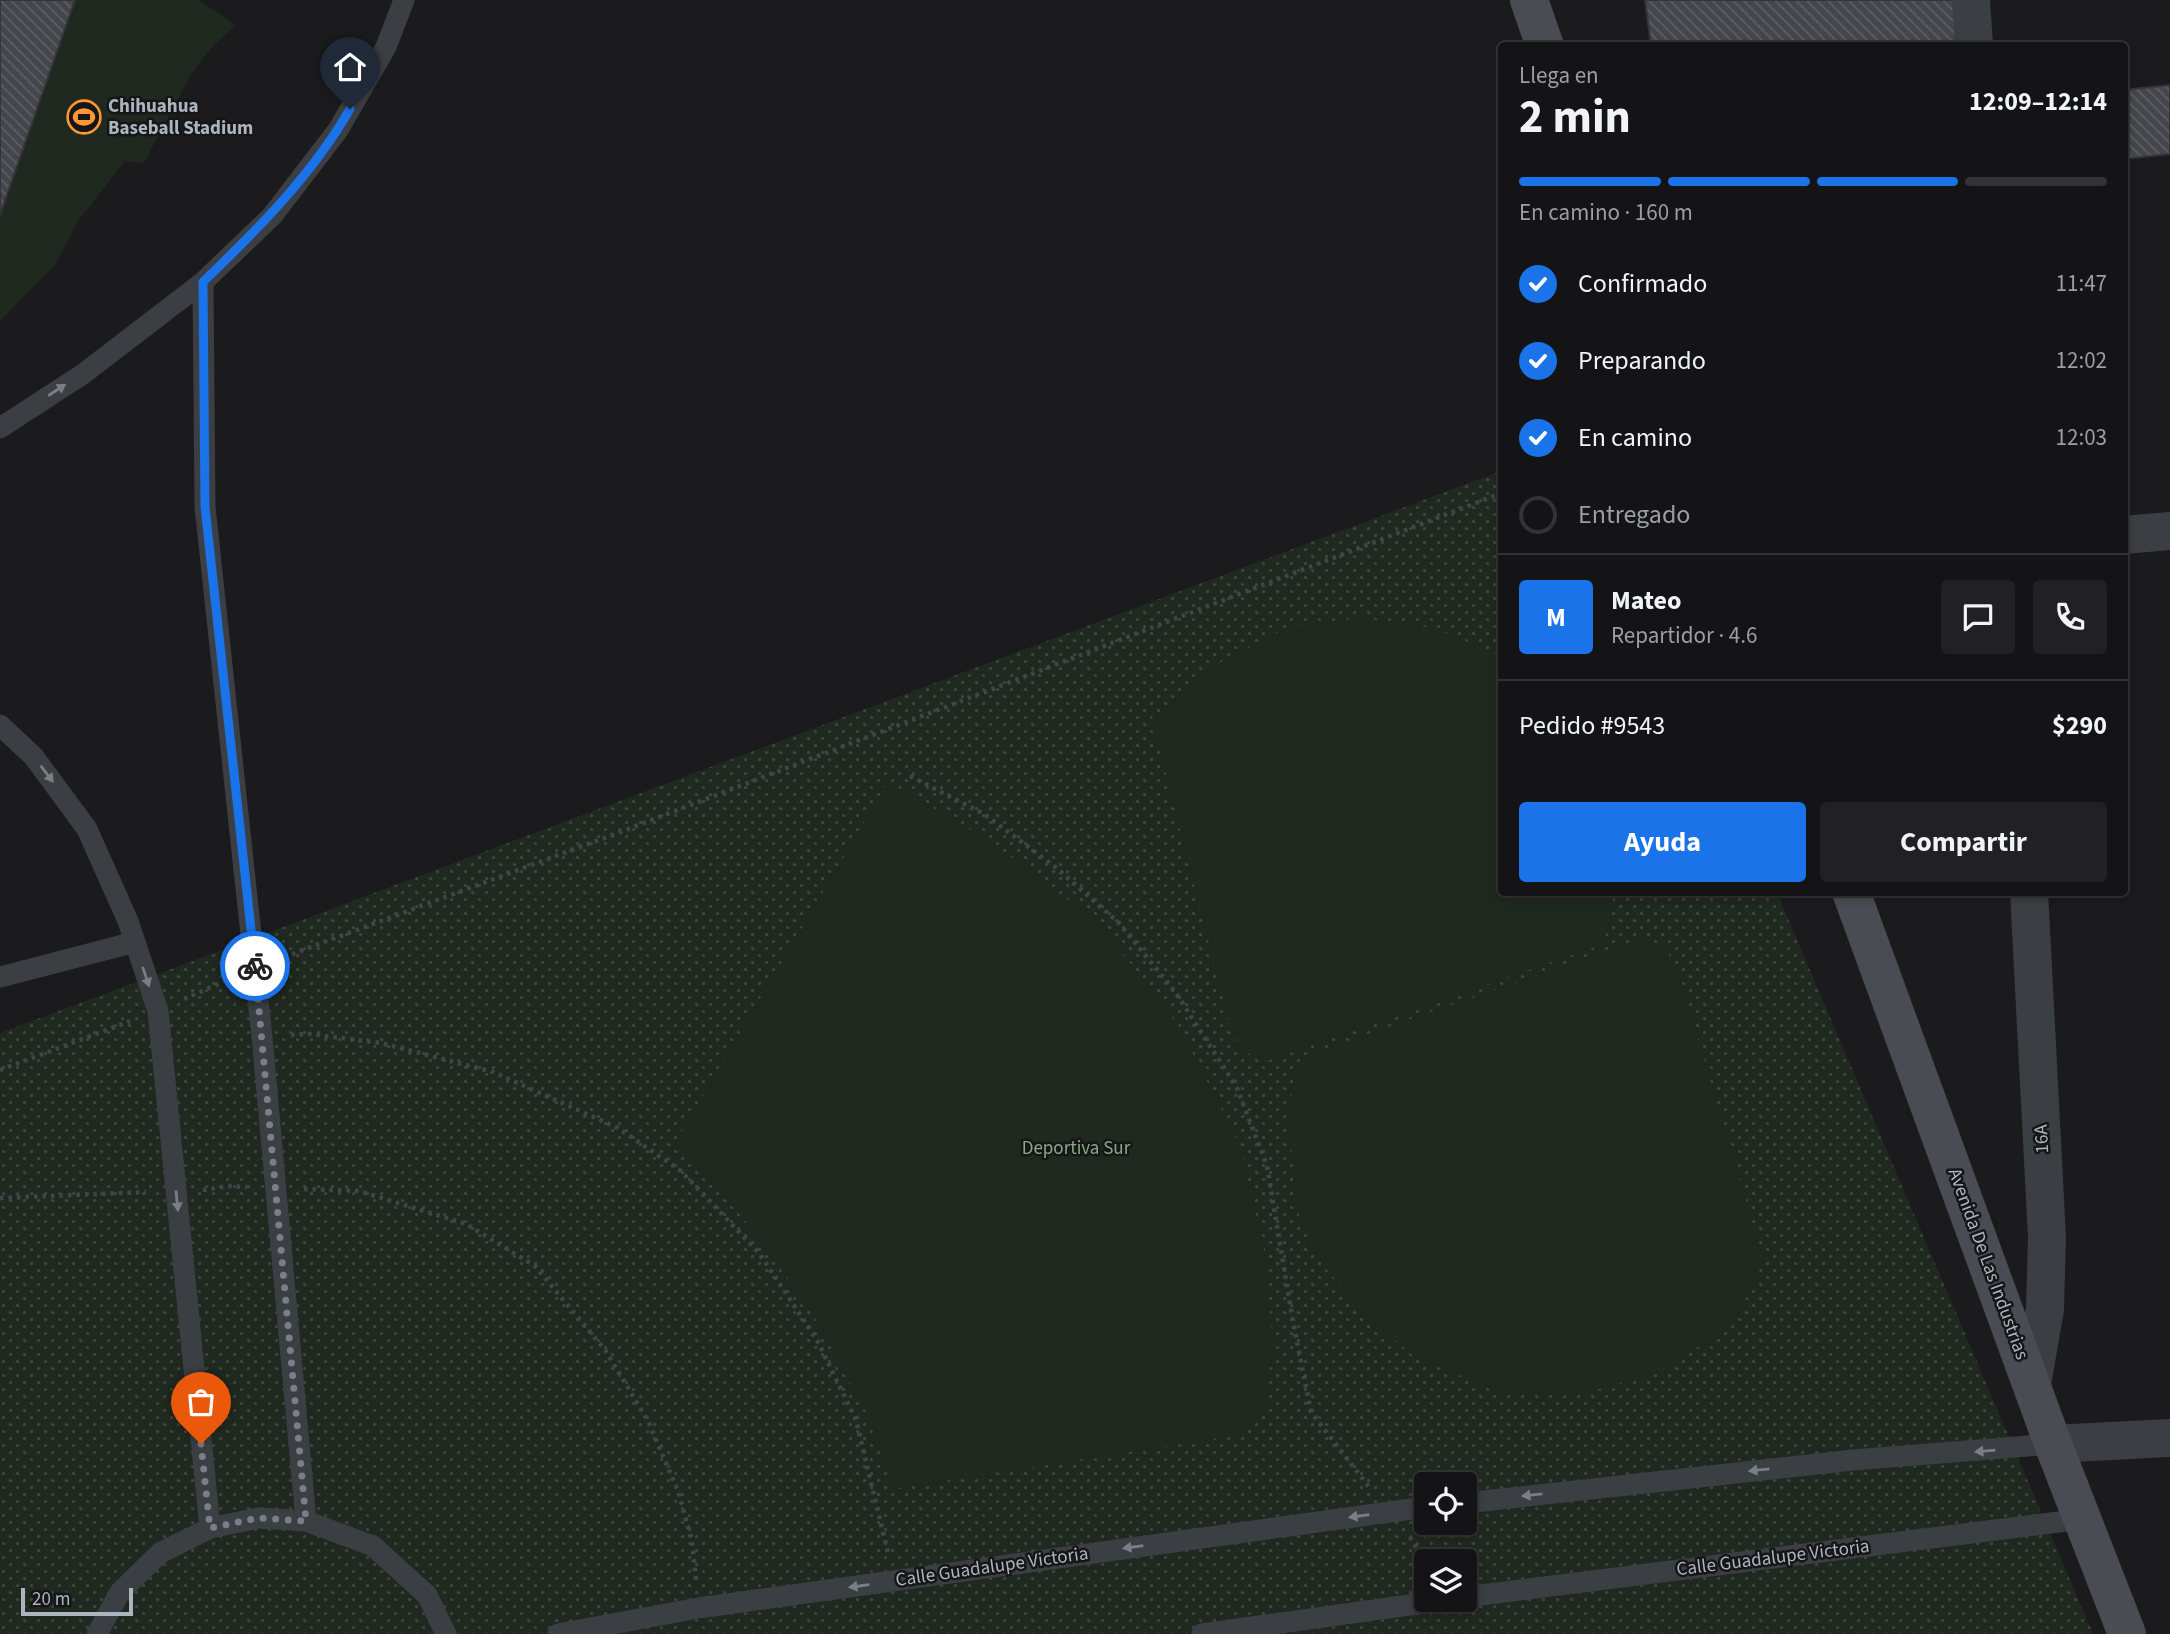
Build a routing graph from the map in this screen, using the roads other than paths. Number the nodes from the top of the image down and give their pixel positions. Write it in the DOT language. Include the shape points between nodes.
graph roads {
  1 [pos="404,0"];
  2 [pos="1529,0"];
  3 [pos="1970,0"];
  4 [pos="1544,42"];
  5 [pos="1974,42"];
  6 [pos="203,282"];
  7 [pos="0,428"];
  8 [pos="2170,531"];
  9 [pos="2128,535"];
  10 [pos="0,724"];
  11 [pos="1852,896"];
  12 [pos="2029,896"];
  13 [pos="135,942"];
  14 [pos="0,977"];
  15 [pos="2032,1384"];
  16 [pos="2170,1438"];
  17 [pos="2053,1444"];
  18 [pos="1477,1502"];
  19 [pos="1414,1508"];
  20 [pos="2082,1519"];
  21 [pos="306,1521"];
  22 [pos="210,1528"];
  23 [pos="1477,1595"];
  24 [pos="1414,1604"];
  25 [pos="96,1634"];
  26 [pos="446,1634"];
  27 [pos="558,1634"];
  28 [pos="1202,1634"];
  29 [pos="2127,1634"];
  1 -- 6 [label="lane" via="386,47 338,130 272,216"];
  2 -- 4 [label="main road"];
  3 -- 5 [label="street"];
  7 -- 6 [label="lane, one-way" via="83,374"];
  6 -- 21 [label="lane" via="205,507 262,1037"];
  8 -- 9 [label="street"];
  10 -- 13 [label="lane, one-way" via="34,757 88,829"];
  11 -- 15 [label="main road, Avenida De Las Industrias"];
  12 -- 15 [label="street, 16A" via="2047,1237 2045,1309"];
  13 -- 14 [label="lane"];
  13 -- 22 [label="lane, one-way" via="158,1011"];
  15 -- 17 [label="main road, Avenida De Las Industrias"];
  16 -- 17 [label="street"];
  17 -- 18 [label="lane, one-way" via="1853,1460"];
  17 -- 20 [label="main road, Avenida De Las Industrias"];
  19 -- 27 [label="lane, Calle Guadalupe Victoria, one-way" via="698,1608"];
  20 -- 23 [label="lane, Calle Guadalupe Victoria"];
  20 -- 29 [label="main road, Avenida De Las Industrias"];
  21 -- 22 [label="lane" via="258,1518"];
  21 -- 26 [label="lane" via="373,1546 426,1595"];
  22 -- 25 [label="lane" via="160,1553 120,1592"];
  24 -- 28 [label="lane"];
}
